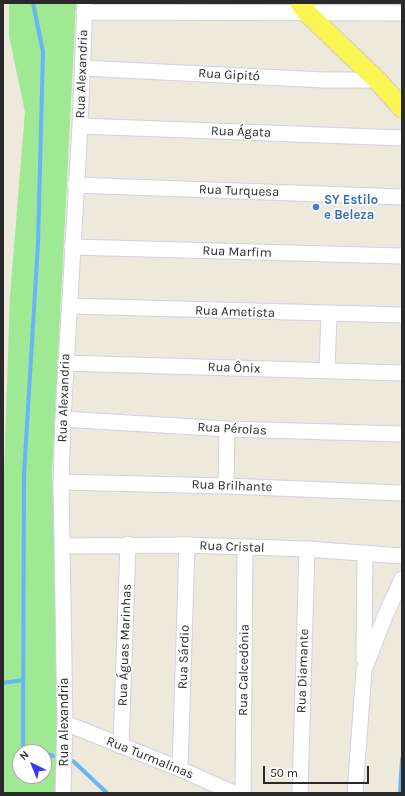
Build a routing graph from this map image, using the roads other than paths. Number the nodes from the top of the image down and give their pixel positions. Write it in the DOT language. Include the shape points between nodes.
graph roads {
  1 [pos="85,7"];
  2 [pos="304,8"];
  3 [pos="402,13"];
  4 [pos="82,68"];
  5 [pos="377,80"];
  6 [pos="402,108"];
  7 [pos="80,126"];
  8 [pos="402,138"];
  9 [pos="75,185"];
  10 [pos="402,197"];
  11 [pos="72,247"];
  12 [pos="402,256"];
  13 [pos="69,306"];
  14 [pos="330,315"];
  15 [pos="402,315"];
  16 [pos="65,363"];
  17 [pos="327,370"];
  18 [pos="402,373"];
  19 [pos="63,419"];
  20 [pos="227,429"];
  21 [pos="402,434"];
  22 [pos="61,482"];
  23 [pos="226,486"];
  24 [pos="402,493"];
  25 [pos="128,544"];
  26 [pos="187,545"];
  27 [pos="62,546"];
  28 [pos="245,547"];
  29 [pos="307,549"];
  30 [pos="365,553"];
  31 [pos="402,556"];
  32 [pos="402,579"];
  33 [pos="364,670"];
  34 [pos="65,724"];
  35 [pos="121,746"];
  36 [pos="180,769"];
  37 [pos="63,793"];
  38 [pos="234,793"];
  39 [pos="243,793"];
  40 [pos="300,793"];
  41 [pos="355,793"];
  1 -- 2 [label="street"];
  1 -- 4 [label="street, Rua Alexandria"];
  2 -- 3 [label="street"];
  2 -- 5 [label="main road"];
  4 -- 5 [label="street, Rua Gipitó" via="323,80"];
  4 -- 7 [label="street, Rua Alexandria"];
  5 -- 6 [label="main road"];
  7 -- 8 [label="street, Rua Ágata"];
  7 -- 9 [label="street, Rua Alexandria"];
  9 -- 10 [label="street, Rua Turquesa"];
  9 -- 11 [label="street, Rua Alexandria"];
  11 -- 12 [label="street, Rua Marfim"];
  11 -- 13 [label="street, Rua Alexandria"];
  13 -- 14 [label="street, Rua Ametista"];
  13 -- 16 [label="street, Rua Alexandria"];
  14 -- 15 [label="street, Rua Ametista"];
  14 -- 17 [label="street"];
  16 -- 17 [label="street, Rua Ônix"];
  16 -- 19 [label="street, Rua Alexandria"];
  17 -- 18 [label="street, Rua Ônix"];
  19 -- 20 [label="street, Rua Pérolas"];
  19 -- 22 [label="street, Rua Alexandria"];
  20 -- 21 [label="street, Rua Pérolas"];
  20 -- 23 [label="street"];
  22 -- 23 [label="street, Rua Brilhante"];
  22 -- 27 [label="street, Rua Alexandria"];
  23 -- 24 [label="street, Rua Brilhante"];
  25 -- 26 [label="street, Rua Cristal"];
  25 -- 27 [label="street, Rua Cristal"];
  25 -- 35 [label="street, Rua Águas Marinhas"];
  26 -- 28 [label="street, Rua Cristal"];
  26 -- 36 [label="street, Rua Sárdio"];
  27 -- 34 [label="street, Rua Alexandria"];
  28 -- 29 [label="street, Rua Cristal"];
  28 -- 39 [label="street, Rua Calcedônia"];
  29 -- 30 [label="street, Rua Cristal"];
  29 -- 40 [label="street, Rua Diamante"];
  30 -- 31 [label="street, Rua Cristal"];
  30 -- 33 [label="street"];
  32 -- 33 [label="street"];
  33 -- 41 [label="street"];
  34 -- 35 [label="street, Rua Turmalinas"];
  34 -- 37 [label="street, Rua Alexandria"];
  35 -- 36 [label="street, Rua Turmalinas"];
  36 -- 38 [label="street, Rua Turmalinas"];
}
